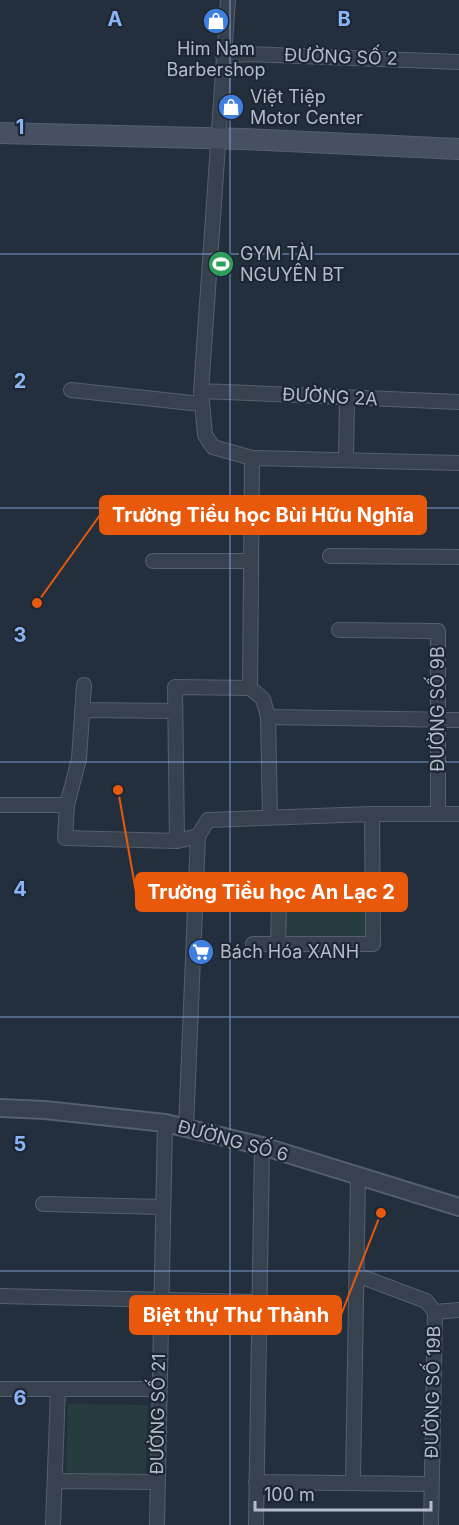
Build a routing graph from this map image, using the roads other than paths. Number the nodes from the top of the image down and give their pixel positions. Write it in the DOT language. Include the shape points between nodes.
graph roads {
  1 [pos="228,0"];
  2 [pos="223,56"];
  3 [pos="459,62"];
  4 [pos="0,133"];
  5 [pos="218,140"];
  6 [pos="459,150"];
  7 [pos="71,390"];
  8 [pos="201,397"];
  9 [pos="347,398"];
  10 [pos="459,402"];
  11 [pos="252,458"];
  12 [pos="346,460"];
  13 [pos="459,463"];
  14 [pos="330,556"];
  15 [pos="459,557"];
  16 [pos="153,561"];
  17 [pos="250,561"];
  18 [pos="339,630"];
  19 [pos="84,685"];
  20 [pos="250,688"];
  21 [pos="82,710"];
  22 [pos="175,711"];
  23 [pos="268,717"];
  24 [pos="440,720"];
  25 [pos="459,720"];
  26 [pos="0,805"];
  27 [pos="67,805"];
  28 [pos="372,814"];
  29 [pos="438,814"];
  30 [pos="459,814"];
  31 [pos="270,817"];
  32 [pos="198,836"];
  33 [pos="177,841"];
  34 [pos="373,900"];
  35 [pos="279,901"];
  36 [pos="254,902"];
  37 [pos="253,944"];
  38 [pos="278,945"];
  39 [pos="0,1108"];
  40 [pos="165,1123"];
  41 [pos="186,1128"];
  42 [pos="262,1146"];
  43 [pos="358,1177"];
  44 [pos="43,1204"];
  45 [pos="162,1207"];
  46 [pos="459,1207"];
  47 [pos="357,1275"];
  48 [pos="0,1296"];
  49 [pos="161,1299"];
  50 [pos="260,1302"];
  51 [pos="459,1310"];
  52 [pos="435,1312"];
  53 [pos="0,1389"];
  54 [pos="57,1389"];
  55 [pos="159,1389"];
  56 [pos="55,1481"];
  57 [pos="157,1482"];
  58 [pos="256,1482"];
  59 [pos="353,1482"];
  60 [pos="431,1484"];
  61 [pos="53,1525"];
  62 [pos="157,1525"];
  63 [pos="256,1525"];
  64 [pos="431,1525"];
  1 -- 2 [label="street"];
  2 -- 3 [label="street, ĐƯỜNG SỐ 2"];
  2 -- 5 [label="street"];
  4 -- 5 [label="main road"];
  5 -- 6 [label="main road"];
  5 -- 8 [label="street"];
  7 -- 8 [label="street, ĐƯỜNG 2A"];
  8 -- 9 [label="street, ĐƯỜNG 2A"];
  8 -- 11 [label="street" via="205,435 213,447"];
  9 -- 10 [label="street, ĐƯỜNG 2A"];
  9 -- 12 [label="street"];
  11 -- 12 [label="street"];
  11 -- 17 [label="street"];
  12 -- 13 [label="street"];
  14 -- 15 [label="street"];
  16 -- 17 [label="street"];
  17 -- 20 [label="street"];
  18 -- 24 [label="street, ĐƯỜNG SỐ 9B" via="438,631"];
  19 -- 21 [label="street"];
  20 -- 22 [label="street" via="175,687"];
  20 -- 23 [label="street" via="263,699"];
  21 -- 22 [label="street"];
  21 -- 27 [label="street" via="79,759"];
  22 -- 33 [label="street"];
  23 -- 24 [label="street"];
  23 -- 31 [label="street"];
  24 -- 25 [label="street"];
  24 -- 29 [label="street, ĐƯỜNG SỐ 9B"];
  26 -- 27 [label="street"];
  27 -- 33 [label="street" via="65,838"];
  28 -- 29 [label="street"];
  28 -- 31 [label="street"];
  28 -- 34 [label="street"];
  29 -- 30 [label="street"];
  31 -- 32 [label="street" via="208,820"];
  32 -- 33 [label="street"];
  32 -- 41 [label="street"];
  34 -- 35 [label="street"];
  34 -- 38 [label="street" via="373,944"];
  35 -- 36 [label="street"];
  35 -- 38 [label="street"];
  37 -- 38 [label="street"];
  39 -- 40 [label="street, ĐƯỜNG SỐ 6"];
  40 -- 41 [label="street, ĐƯỜNG SỐ 6"];
  40 -- 45 [label="street, ĐƯỜNG SỐ 21"];
  41 -- 42 [label="street, ĐƯỜNG SỐ 6"];
  42 -- 43 [label="street, ĐƯỜNG SỐ 6"];
  42 -- 50 [label="street"];
  43 -- 46 [label="street, ĐƯỜNG SỐ 6"];
  43 -- 47 [label="street"];
  44 -- 45 [label="street"];
  45 -- 49 [label="street, ĐƯỜNG SỐ 21"];
  47 -- 52 [label="street, ĐƯỜNG SỐ 19B" via="426,1301"];
  47 -- 59 [label="street"];
  48 -- 49 [label="street"];
  49 -- 50 [label="street"];
  49 -- 55 [label="street, ĐƯỜNG SỐ 21"];
  50 -- 58 [label="street"];
  51 -- 52 [label="street"];
  52 -- 60 [label="street, ĐƯỜNG SỐ 19B"];
  53 -- 54 [label="street"];
  54 -- 55 [label="street"];
  54 -- 56 [label="street"];
  55 -- 57 [label="street, ĐƯỜNG SỐ 21"];
  56 -- 57 [label="street"];
  56 -- 61 [label="street"];
  57 -- 62 [label="street, ĐƯỜNG SỐ 21"];
  58 -- 59 [label="street"];
  58 -- 63 [label="street"];
  59 -- 60 [label="street"];
  60 -- 64 [label="street, ĐƯỜNG SỐ 19B"];
}
